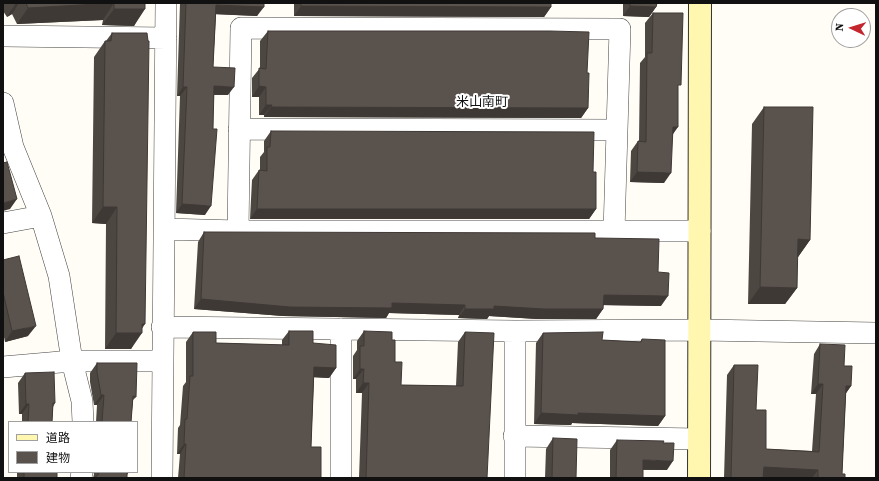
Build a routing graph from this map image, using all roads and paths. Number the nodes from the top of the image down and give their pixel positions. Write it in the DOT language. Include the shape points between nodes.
graph roads {
  1 [pos="166,3"];
  2 [pos="700,3"];
  3 [pos="3,36"];
  4 [pos="166,38"];
  5 [pos="3,103"];
  6 [pos="239,130"];
  7 [pos="617,130"];
  8 [pos="41,216"];
  9 [pos="3,224"];
  10 [pos="165,229"];
  11 [pos="238,231"];
  12 [pos="700,231"];
  13 [pos="614,232"];
  14 [pos="162,327"];
  15 [pos="340,329"];
  16 [pos="700,330"];
  17 [pos="515,331"];
  18 [pos="876,334"];
  19 [pos="162,360"];
  20 [pos="72,361"];
  21 [pos="3,367"];
  22 [pos="83,421"];
  23 [pos="514,436"];
  24 [pos="699,439"];
  25 [pos="162,478"];
  26 [pos="341,478"];
  27 [pos="515,478"];
  28 [pos="699,478"];
  1 -- 4 [label="street"];
  2 -- 12 [label="street"];
  3 -- 4 [label="street"];
  4 -- 10 [label="street"];
  5 -- 8 [label="street" via="12,147"];
  6 -- 7 [label="street"];
  6 -- 7 [label="street" via="241,28 620,29"];
  6 -- 11 [label="street"];
  7 -- 13 [label="street"];
  8 -- 9 [label="street"];
  8 -- 20 [label="street" via="59,276"];
  10 -- 11 [label="street"];
  10 -- 14 [label="street"];
  11 -- 13 [label="street"];
  12 -- 13 [label="street"];
  12 -- 16 [label="street"];
  14 -- 15 [label="street"];
  14 -- 19 [label="street"];
  15 -- 17 [label="street"];
  15 -- 26 [label="street"];
  16 -- 17 [label="street"];
  16 -- 18 [label="street"];
  16 -- 24 [label="street"];
  17 -- 23 [label="street"];
  19 -- 20 [label="street"];
  19 -- 25 [label="street"];
  20 -- 21 [label="street"];
  20 -- 22 [label="street" via="82,401"];
  23 -- 24 [label="street"];
  23 -- 27 [label="street"];
  24 -- 28 [label="street"];
}
